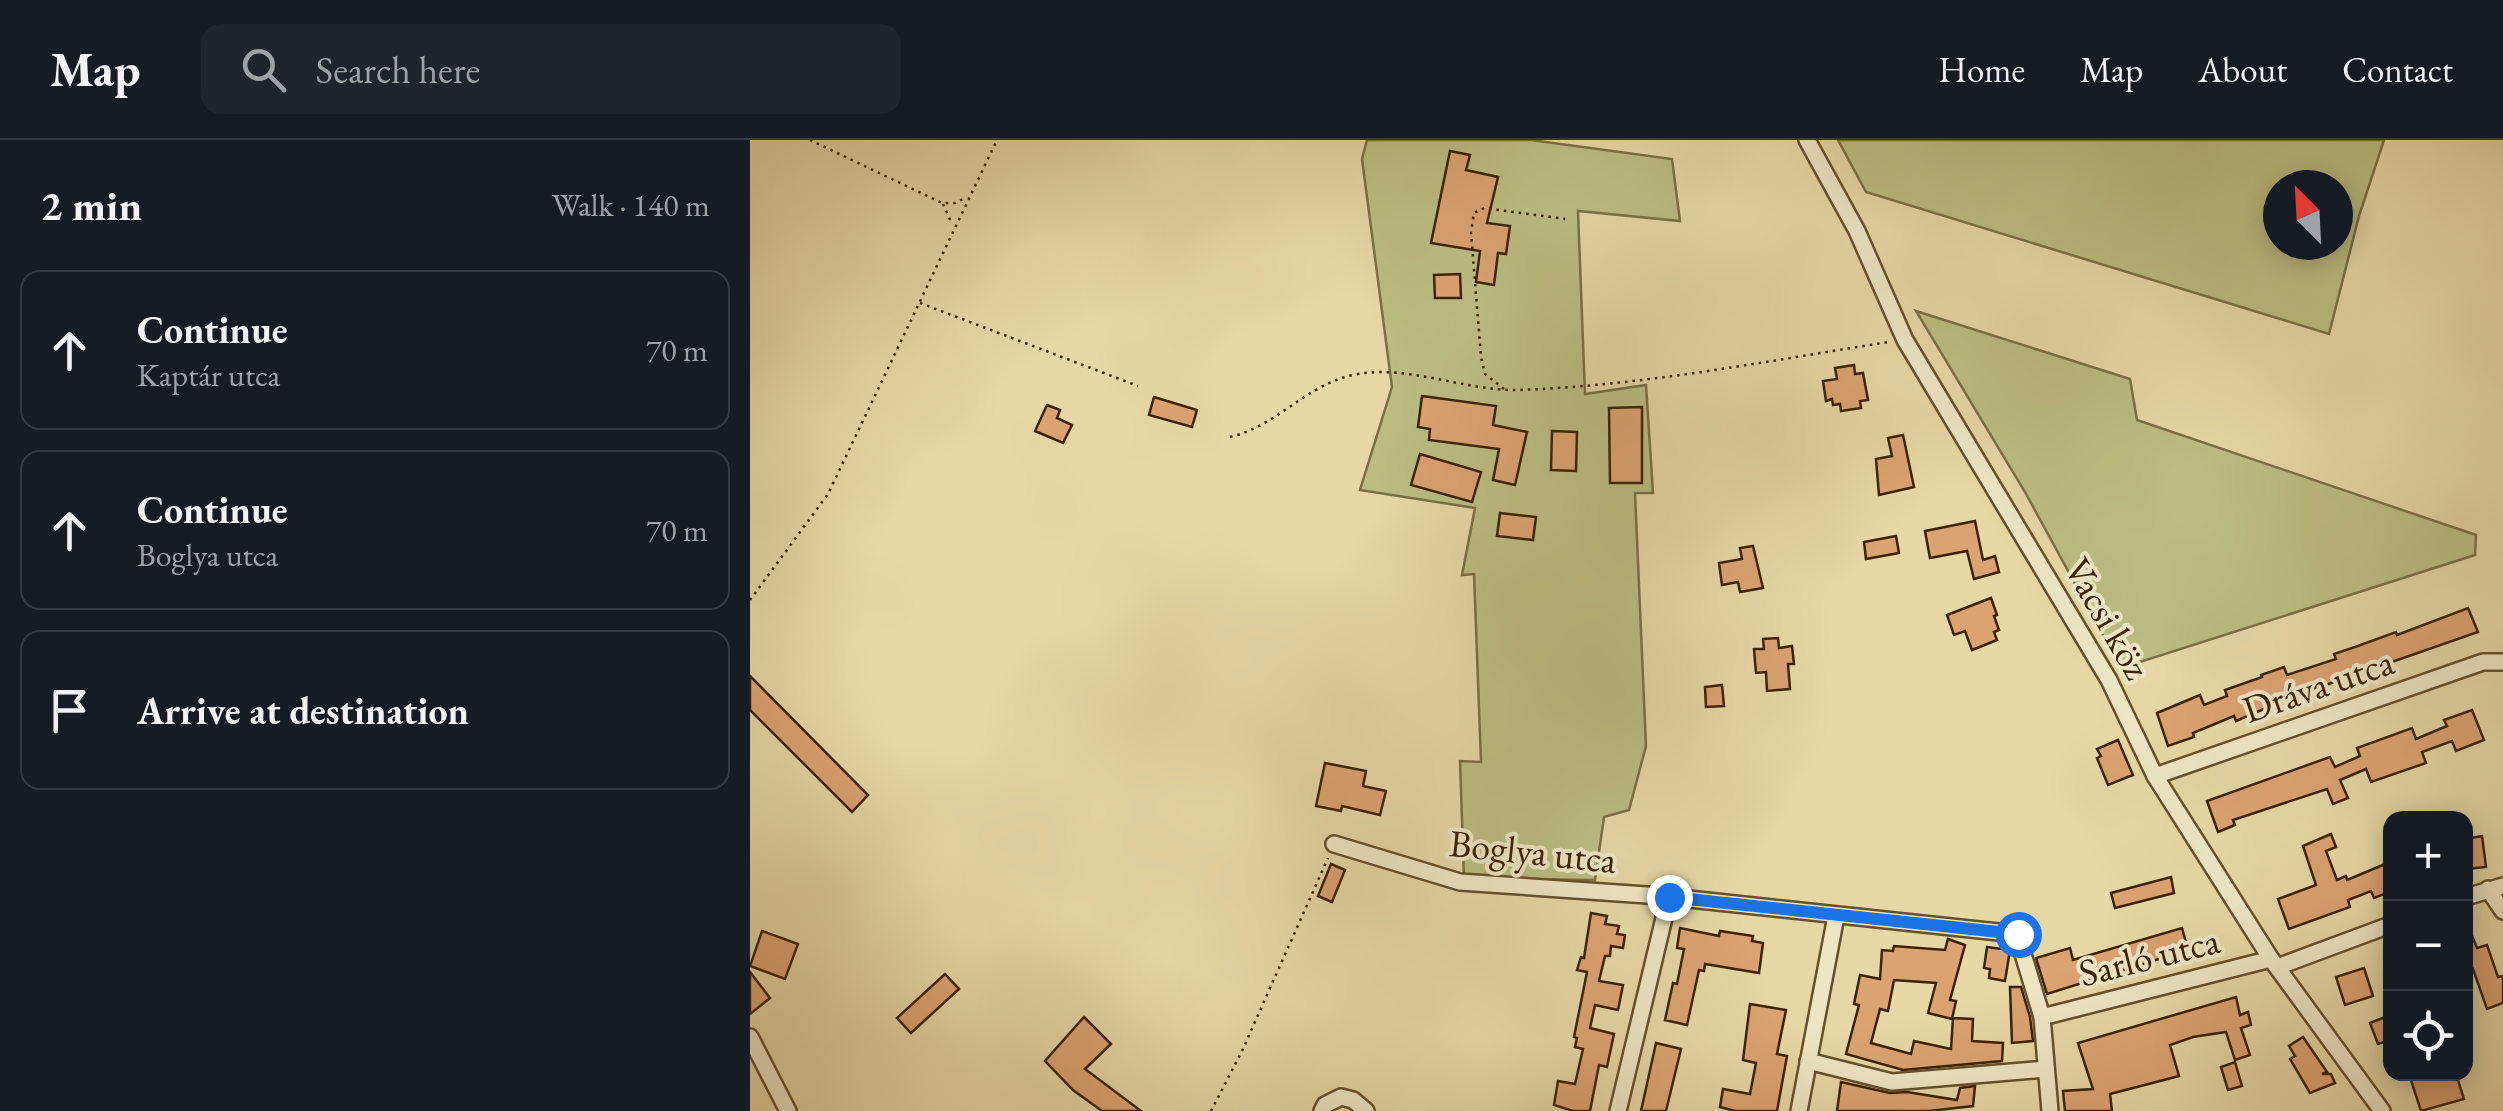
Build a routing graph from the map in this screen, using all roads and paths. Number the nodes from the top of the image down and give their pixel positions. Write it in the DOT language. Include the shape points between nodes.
graph roads {
  1 [pos="810,140"];
  2 [pos="997,140"];
  3 [pos="1807,140"];
  4 [pos="969,196"];
  5 [pos="942,203"];
  6 [pos="1565,219"];
  7 [pos="952,227"];
  8 [pos="918,303"];
  9 [pos="1905,340"];
  10 [pos="1138,386"];
  11 [pos="1505,390"];
  12 [pos="1230,437"];
  13 [pos="750,600"];
  14 [pos="2503,662"];
  15 [pos="2155,776"];
  16 [pos="1334,844"];
  17 [pos="2496,888"];
  18 [pos="1669,897"];
  19 [pos="2503,911"];
  20 [pos="1836,916"];
  21 [pos="2383,927"];
  22 [pos="2274,963"];
  23 [pos="2042,1017"];
  24 [pos="750,1037"];
  25 [pos="1808,1062"];
  26 [pos="2046,1069"];
  27 [pos="788,1111"];
  28 [pos="1211,1111"];
  29 [pos="1322,1111"];
  30 [pos="1366,1111"];
  31 [pos="1618,1111"];
  32 [pos="1799,1111"];
  33 [pos="2050,1111"];
  34 [pos="2382,1111"];
  1 -- 5 [label="path"];
  2 -- 4 [label="path"];
  3 -- 9 [label="street, Vacsi köz"];
  4 -- 5 [label="path"];
  4 -- 7 [label="path"];
  5 -- 7 [label="path"];
  6 -- 11 [label="path" via="1484,208 1474,213 1480,357 1485,374"];
  7 -- 8 [label="path"];
  8 -- 10 [label="path"];
  8 -- 13 [label="path" via="828,494"];
  9 -- 11 [label="path" via="1578,388"];
  9 -- 15 [label="street, Vacsi köz" via="2109,680"];
  11 -- 12 [label="path" via="1364,373 1337,379 1256,431"];
  14 -- 15 [label="street, Dráva utca" via="2483,662"];
  15 -- 22 [label="street, Vacsi köz"];
  16 -- 18 [label="street, Boglya utca" via="1460,882"];
  16 -- 28 [label="path"];
  17 -- 19 [label="street"];
  18 -- 20 [label="street, Boglya utca"];
  18 -- 31 [label="street"];
  20 -- 23 [label="street, Boglya utca" via="2018,934"];
  20 -- 25 [label="street"];
  21 -- 22 [label="street, Sarló utca"];
  22 -- 23 [label="street, Sarló utca"];
  22 -- 34 [label="street, Vacsi köz"];
  23 -- 26 [label="street"];
  24 -- 27 [label="street"];
  25 -- 26 [label="street" via="1892,1082"];
  25 -- 32 [label="street"];
  26 -- 33 [label="street"];
  29 -- 30 [label="street" via="1340,1097"];
}
